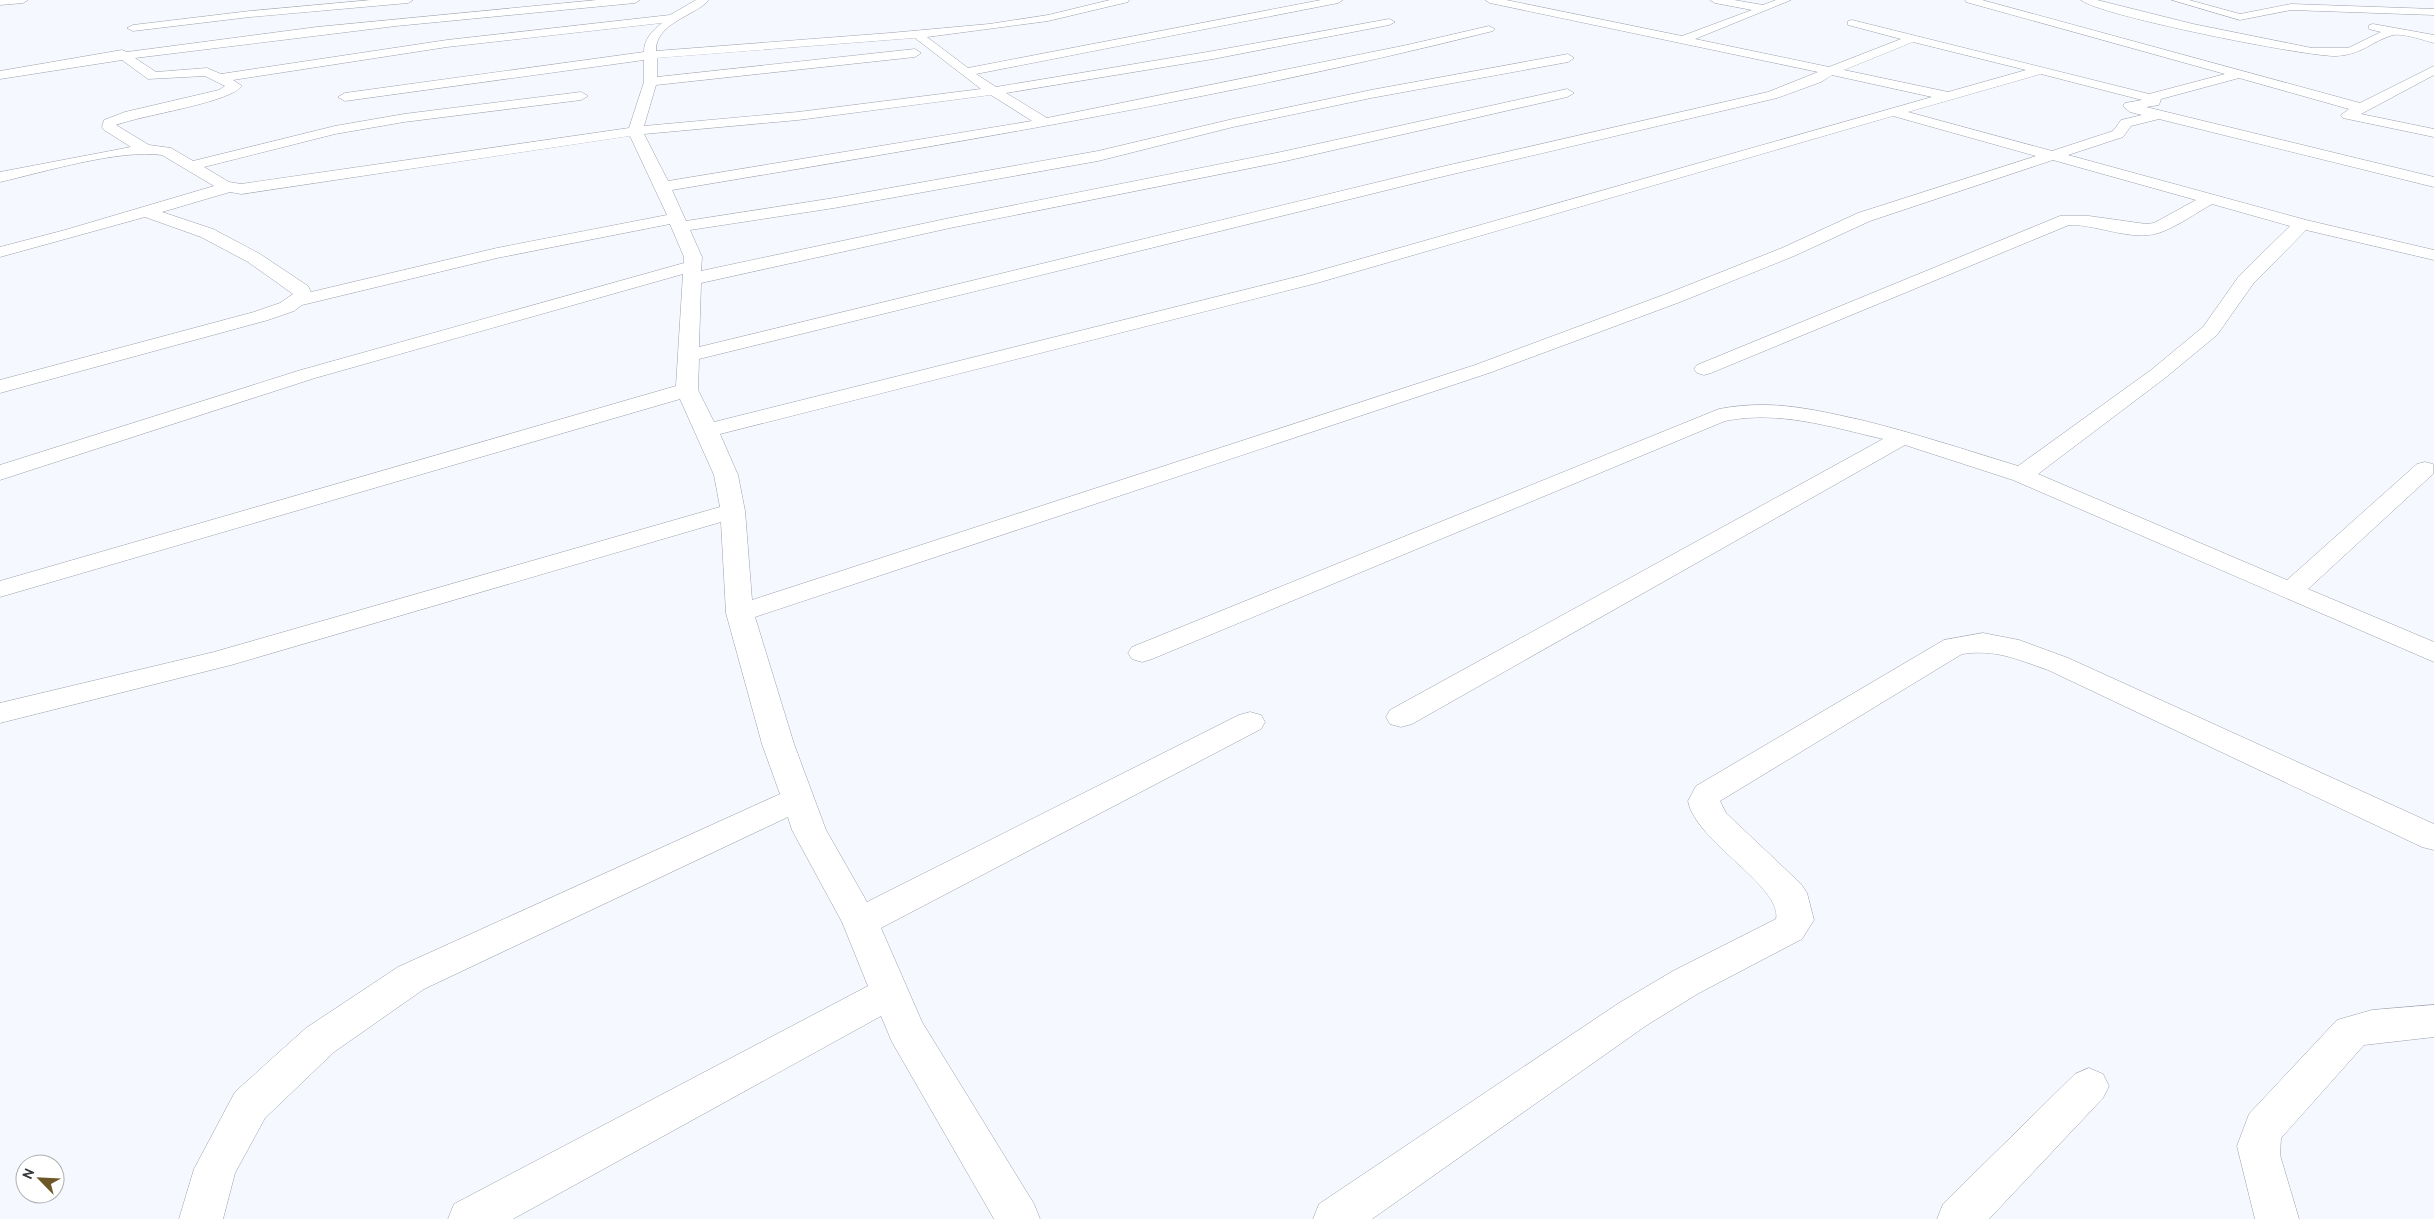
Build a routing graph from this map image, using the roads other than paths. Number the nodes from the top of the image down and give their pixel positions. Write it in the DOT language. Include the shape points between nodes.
graph roads {
  1 [pos="23,0"];
  2 [pos="408,0"];
  3 [pos="635,0"];
  4 [pos="704,0"];
  5 [pos="1124,0"];
  6 [pos="1338,0"];
  7 [pos="1490,0"];
  8 [pos="1715,0"];
  9 [pos="1786,0"];
  10 [pos="1970,0"];
  11 [pos="2086,0"];
  12 [pos="2177,0"];
  13 [pos="2264,0"];
  14 [pos="0,2"];
  15 [pos="2291,7"];
  16 [pos="1762,8"];
  17 [pos="2434,12"];
  18 [pos="2240,17"];
  19 [pos="673,18"];
  20 [pos="1389,22"];
  21 [pos="2348,22"];
  22 [pos="1852,23"];
  23 [pos="2365,26"];
  24 [pos="133,28"];
  25 [pos="1489,29"];
  26 [pos="2198,29"];
  27 [pos="2391,32"];
  28 [pos="917,34"];
  29 [pos="1913,38"];
  30 [pos="2434,39"];
  31 [pos="1683,40"];
  32 [pos="936,51"];
  33 [pos="122,54"];
  34 [pos="1568,58"];
  35 [pos="651,69"];
  36 [pos="2042,69"];
  37 [pos="1830,70"];
  38 [pos="2434,70"];
  39 [pos="966,72"];
  40 [pos="0,74"];
  41 [pos="2236,75"];
  42 [pos="221,78"];
  43 [pos="994,91"];
  44 [pos="1567,93"];
  45 [pos="581,96"];
  46 [pos="1947,96"];
  47 [pos="345,97"];
  48 [pos="2156,106"];
  49 [pos="2361,108"];
  50 [pos="1893,112"];
  51 [pos="1046,123"];
  52 [pos="635,132"];
  53 [pos="2434,133"];
  54 [pos="145,148"];
  55 [pos="2050,156"];
  56 [pos="191,166"];
  57 [pos="0,177"];
  58 [pos="2434,182"];
  59 [pos="229,187"];
  60 [pos="663,187"];
  61 [pos="2209,199"];
  62 [pos="143,212"];
  63 [pos="678,222"];
  64 [pos="2302,224"];
  65 [pos="0,252"];
  66 [pos="2434,256"];
  67 [pos="692,272"];
  68 [pos="300,300"];
  69 [pos="690,355"];
  70 [pos="1704,369"];
  71 [pos="0,387"];
  72 [pos="687,390"];
  73 [pos="707,430"];
  74 [pos="1902,437"];
  75 [pos="2425,469"];
  76 [pos="0,473"];
  77 [pos="2021,475"];
  78 [pos="733,511"];
  79 [pos="0,589"];
  80 [pos="2290,591"];
  81 [pos="740,613"];
  82 [pos="1142,653"];
  83 [pos="2434,653"];
  84 [pos="0,713"];
  85 [pos="1401,717"];
  86 [pos="1250,722"];
  87 [pos="798,799"];
  88 [pos="2434,838"];
  89 [pos="860,922"];
  90 [pos="890,993"];
  91 [pos="2434,1021"];
  92 [pos="2089,1086"];
  93 [pos="202,1219"];
  94 [pos="470,1219"];
  95 [pos="1018,1219"];
  96 [pos="1335,1219"];
  97 [pos="1959,1219"];
  98 [pos="2277,1219"];
  1 -- 14 [label="street"];
  2 -- 24 [label="street"];
  3 -- 33 [label="street" via="256,36"];
  4 -- 19 [label="street"];
  5 -- 28 [label="street" via="1048,18"];
  6 -- 39 [label="street"];
  7 -- 31 [label="street"];
  8 -- 16 [label="street"];
  9 -- 16 [label="street"];
  10 -- 41 [label="street"];
  11 -- 26 [label="street"];
  12 -- 18 [label="street"];
  13 -- 15 [label="street"];
  15 -- 17 [label="street"];
  15 -- 18 [label="street"];
  15 -- 21 [label="street"];
  16 -- 31 [label="street"];
  18 -- 26 [label="street"];
  19 -- 35 [label="street" via="656,34 650,45"];
  19 -- 42 [label="street" via="469,40"];
  20 -- 43 [label="street"];
  22 -- 29 [label="street"];
  23 -- 27 [label="street"];
  25 -- 51 [label="street" via="1407,49"];
  26 -- 27 [label="street" via="2285,46 2337,52 2353,50"];
  27 -- 30 [label="street"];
  28 -- 32 [label="street"];
  28 -- 35 [label="street"];
  29 -- 36 [label="street"];
  29 -- 37 [label="street"];
  31 -- 37 [label="street"];
  32 -- 35 [label="street"];
  32 -- 39 [label="street"];
  33 -- 40 [label="street"];
  33 -- 42 [label="street" via="153,76 201,72"];
  34 -- 63 [label="street" via="1251,119 1098,156 844,201"];
  35 -- 47 [label="street"];
  35 -- 52 [label="street"];
  36 -- 46 [label="street"];
  36 -- 48 [label="street"];
  37 -- 46 [label="street"];
  37 -- 69 [label="street" via="1816,79 1772,95 1310,203"];
  38 -- 49 [label="street"];
  39 -- 43 [label="street"];
  41 -- 48 [label="street"];
  41 -- 49 [label="street"];
  42 -- 54 [label="street" via="235,88 130,114 109,123 109,127"];
  43 -- 51 [label="street"];
  43 -- 52 [label="street" via="798,116"];
  44 -- 67 [label="street" via="1282,157"];
  45 -- 56 [label="street" via="352,127"];
  46 -- 50 [label="street"];
  48 -- 55 [label="street" via="2126,123 2118,134"];
  48 -- 58 [label="street"];
  49 -- 53 [label="street" via="2348,115"];
  50 -- 55 [label="street"];
  50 -- 73 [label="street" via="1310,279"];
  51 -- 60 [label="street"];
  52 -- 59 [label="street" via="254,187"];
  52 -- 60 [label="street"];
  54 -- 56 [label="street" via="162,150"];
  54 -- 57 [label="street"];
  55 -- 61 [label="street"];
  55 -- 81 [label="street" via="1864,218 1682,295 1482,369"];
  56 -- 59 [label="street"];
  59 -- 62 [label="street"];
  60 -- 63 [label="street"];
  61 -- 64 [label="street"];
  61 -- 70 [label="street" via="2150,230 2083,218 2066,220"];
  62 -- 65 [label="street"];
  62 -- 68 [label="street" via="208,233 254,258 301,290 303,296"];
  63 -- 67 [label="street" via="693,257"];
  63 -- 68 [label="street" via="497,253"];
  64 -- 66 [label="street"];
  64 -- 77 [label="street" via="2246,280 2210,330 2158,374"];
  67 -- 69 [label="street"];
  67 -- 76 [label="street" via="523,312 308,374"];
  68 -- 71 [label="street" via="261,316"];
  69 -- 72 [label="street"];
  72 -- 73 [label="street"];
  72 -- 79 [label="street"];
  73 -- 78 [label="street" via="726,475"];
  74 -- 77 [label="street"];
  74 -- 82 [label="street" via="1824,418 1771,410 1718,416"];
  74 -- 85 [label="street"];
  75 -- 80 [label="street"];
  77 -- 80 [label="street"];
  78 -- 81 [label="street"];
  78 -- 84 [label="street" via="222,659"];
  80 -- 83 [label="street"];
  81 -- 87 [label="street" via="778,744"];
  86 -- 89 [label="street"];
  87 -- 89 [label="street" via="809,830"];
  87 -- 93 [label="street" via="411,978 320,1040 250,1105 215,1169"];
  88 -- 96 [label="street" via="2049,661 2009,646 1983,642 1954,646 1708,794 1704,801 1706,811 1714,821 1789,893 1796,920 1789,929 1686,982 1633,1014"];
  89 -- 90 [label="street"];
  90 -- 94 [label="street"];
  90 -- 95 [label="street" via="906,1030"];
  91 -- 98 [label="street" via="2372,1026 2351,1032 2264,1127 2258,1144"];
  92 -- 97 [label="street"];
}
